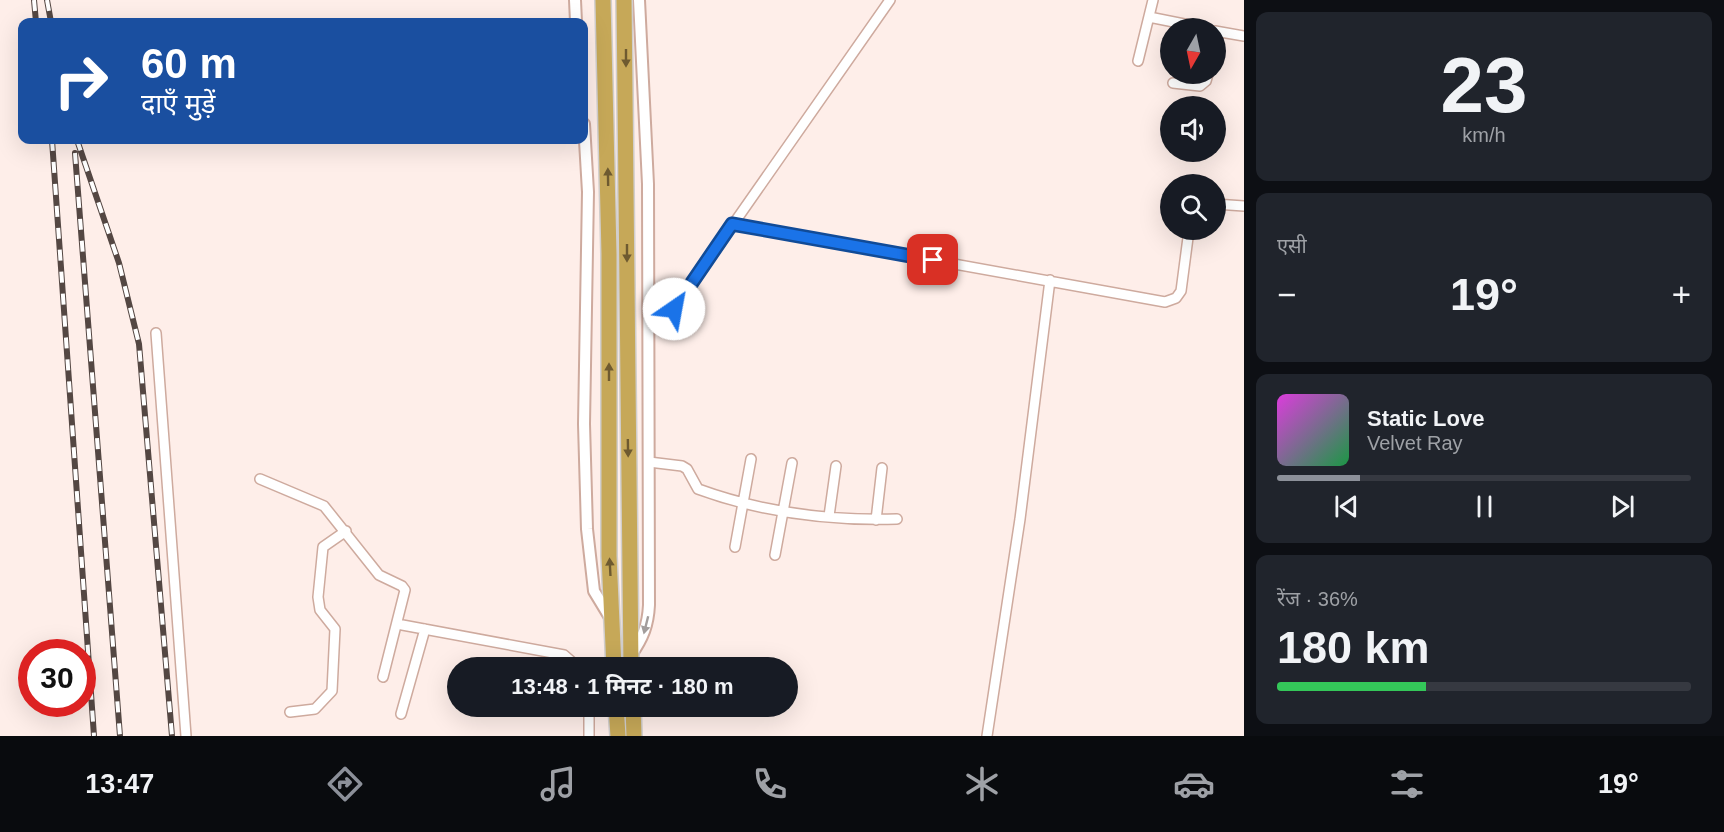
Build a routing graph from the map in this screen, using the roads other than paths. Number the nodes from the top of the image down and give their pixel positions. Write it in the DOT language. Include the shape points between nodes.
graph roads {
  1 [pos="575,0"];
  2 [pos="603,0"];
  3 [pos="624,0"];
  4 [pos="639,0"];
  5 [pos="890,0"];
  6 [pos="1153,0"];
  7 [pos="1149,17"];
  8 [pos="576,18"];
  9 [pos="1160,19"];
  10 [pos="1226,33"];
  11 [pos="1244,36"];
  12 [pos="1137,61"];
  13 [pos="1182,84"];
  14 [pos="1202,84"];
  15 [pos="585,144"];
  16 [pos="1226,205"];
  17 [pos="1244,206"];
  18 [pos="732,224"];
  19 [pos="1188,240"];
  20 [pos="1050,280"];
  21 [pos="649,322"];
  22 [pos="156,333"];
  23 [pos="752,459"];
  24 [pos="649,462"];
  25 [pos="792,463"];
  26 [pos="836,466"];
  27 [pos="882,468"];
  28 [pos="260,479"];
  29 [pos="744,503"];
  30 [pos="784,512"];
  31 [pos="829,516"];
  32 [pos="897,519"];
  33 [pos="876,520"];
  34 [pos="346,531"];
  35 [pos="735,547"];
  36 [pos="775,555"];
  37 [pos="612,622"];
  38 [pos="397,624"];
  39 [pos="425,629"];
  40 [pos="566,657"];
  41 [pos="614,657"];
  42 [pos="631,657"];
  43 [pos="633,657"];
  44 [pos="383,677"];
  45 [pos="290,712"];
  46 [pos="401,714"];
  47 [pos="589,717"];
  48 [pos="617,717"];
  49 [pos="633,717"];
  50 [pos="186,736"];
  51 [pos="590,736"];
  52 [pos="618,736"];
  53 [pos="634,736"];
  54 [pos="987,736"];
  1 -- 8 [label="street"];
  37 -- 2 [label="highway, one-way"];
  3 -- 42 [label="highway, one-way"];
  4 -- 21 [label="street" via="647,135"];
  5 -- 18 [label="street"];
  6 -- 7 [label="street"];
  7 -- 9 [label="street"];
  7 -- 12 [label="street"];
  10 -- 11 [label="street"];
  13 -- 14 [label="street"];
  15 -- 37 [label="street" via="587,528 594,591"];
  16 -- 17 [label="street"];
  18 -- 20 [label="street"];
  18 -- 21 [label="street" via="674,309"];
  19 -- 20 [label="street" via="1181,291 1172,301"];
  20 -- 54 [label="street" via="1025,485"];
  21 -- 24 [label="street"];
  22 -- 50 [label="street"];
  23 -- 29 [label="street"];
  24 -- 29 [label="street" via="682,466 698,489"];
  24 -- 43 [label="street, one-way" via="648,618"];
  25 -- 30 [label="street"];
  26 -- 31 [label="street"];
  27 -- 33 [label="street"];
  28 -- 34 [label="street" via="324,506"];
  29 -- 30 [label="street"];
  29 -- 35 [label="street"];
  30 -- 31 [label="street"];
  30 -- 36 [label="street"];
  31 -- 33 [label="street"];
  32 -- 33 [label="street"];
  34 -- 38 [label="street" via="379,575 405,590"];
  34 -- 45 [label="street" via="322,547 318,597 320,610 335,629 332,692 315,709"];
  37 -- 41 [label="highway"];
  38 -- 39 [label="street"];
  38 -- 44 [label="street"];
  39 -- 40 [label="street"];
  39 -- 46 [label="street"];
  47 -- 51 [label="street"];
  48 -- 52 [label="highway"];
  49 -- 53 [label="highway"];
}
